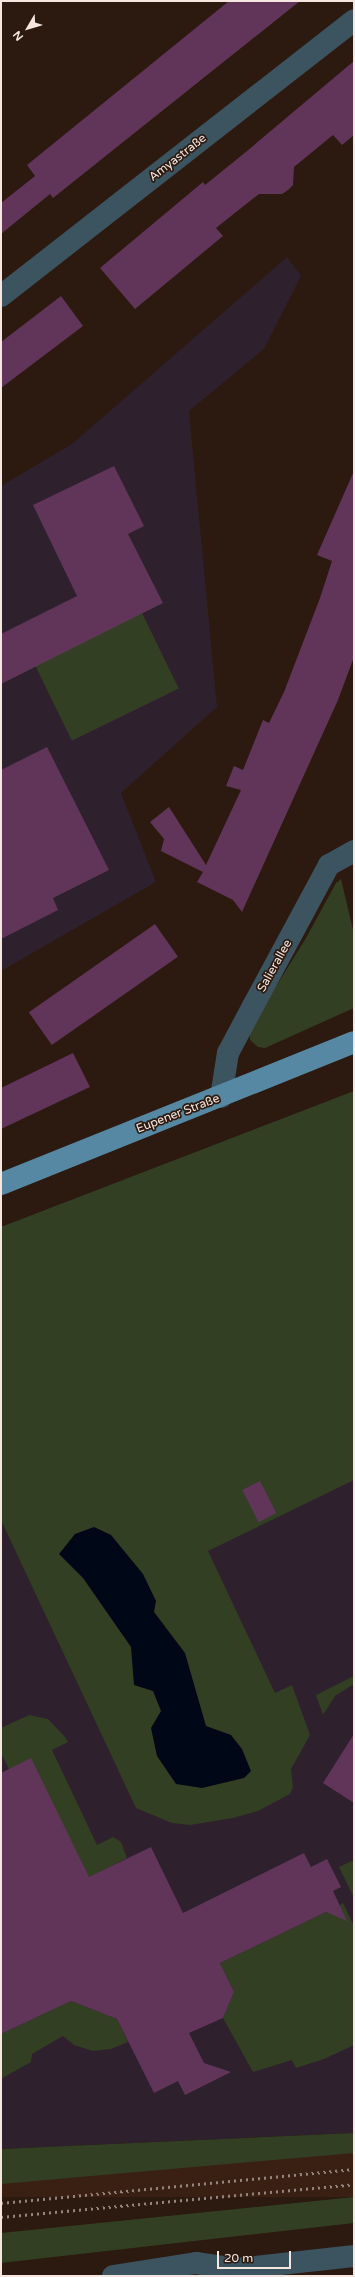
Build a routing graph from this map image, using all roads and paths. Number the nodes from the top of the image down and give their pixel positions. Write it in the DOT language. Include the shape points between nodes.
graph roads {
  1 [pos="354,20"];
  2 [pos="1,296"];
  3 [pos="354,851"];
  4 [pos="354,1042"];
  5 [pos="221,1097"];
  6 [pos="1,1184"];
  7 [pos="354,2256"];
  8 [pos="235,2273"];
  9 [pos="113,2276"];
  1 -- 2 [label="street, Amyastraße"];
  3 -- 5 [label="street, Salierallee" via="329,866 253,1006 228,1053"];
  4 -- 5 [label="main road, Eupener Straße"];
  5 -- 6 [label="main road, Eupener Straße"];
  7 -- 8 [label="street"];
  8 -- 9 [label="street" via="196,2263"];
}
